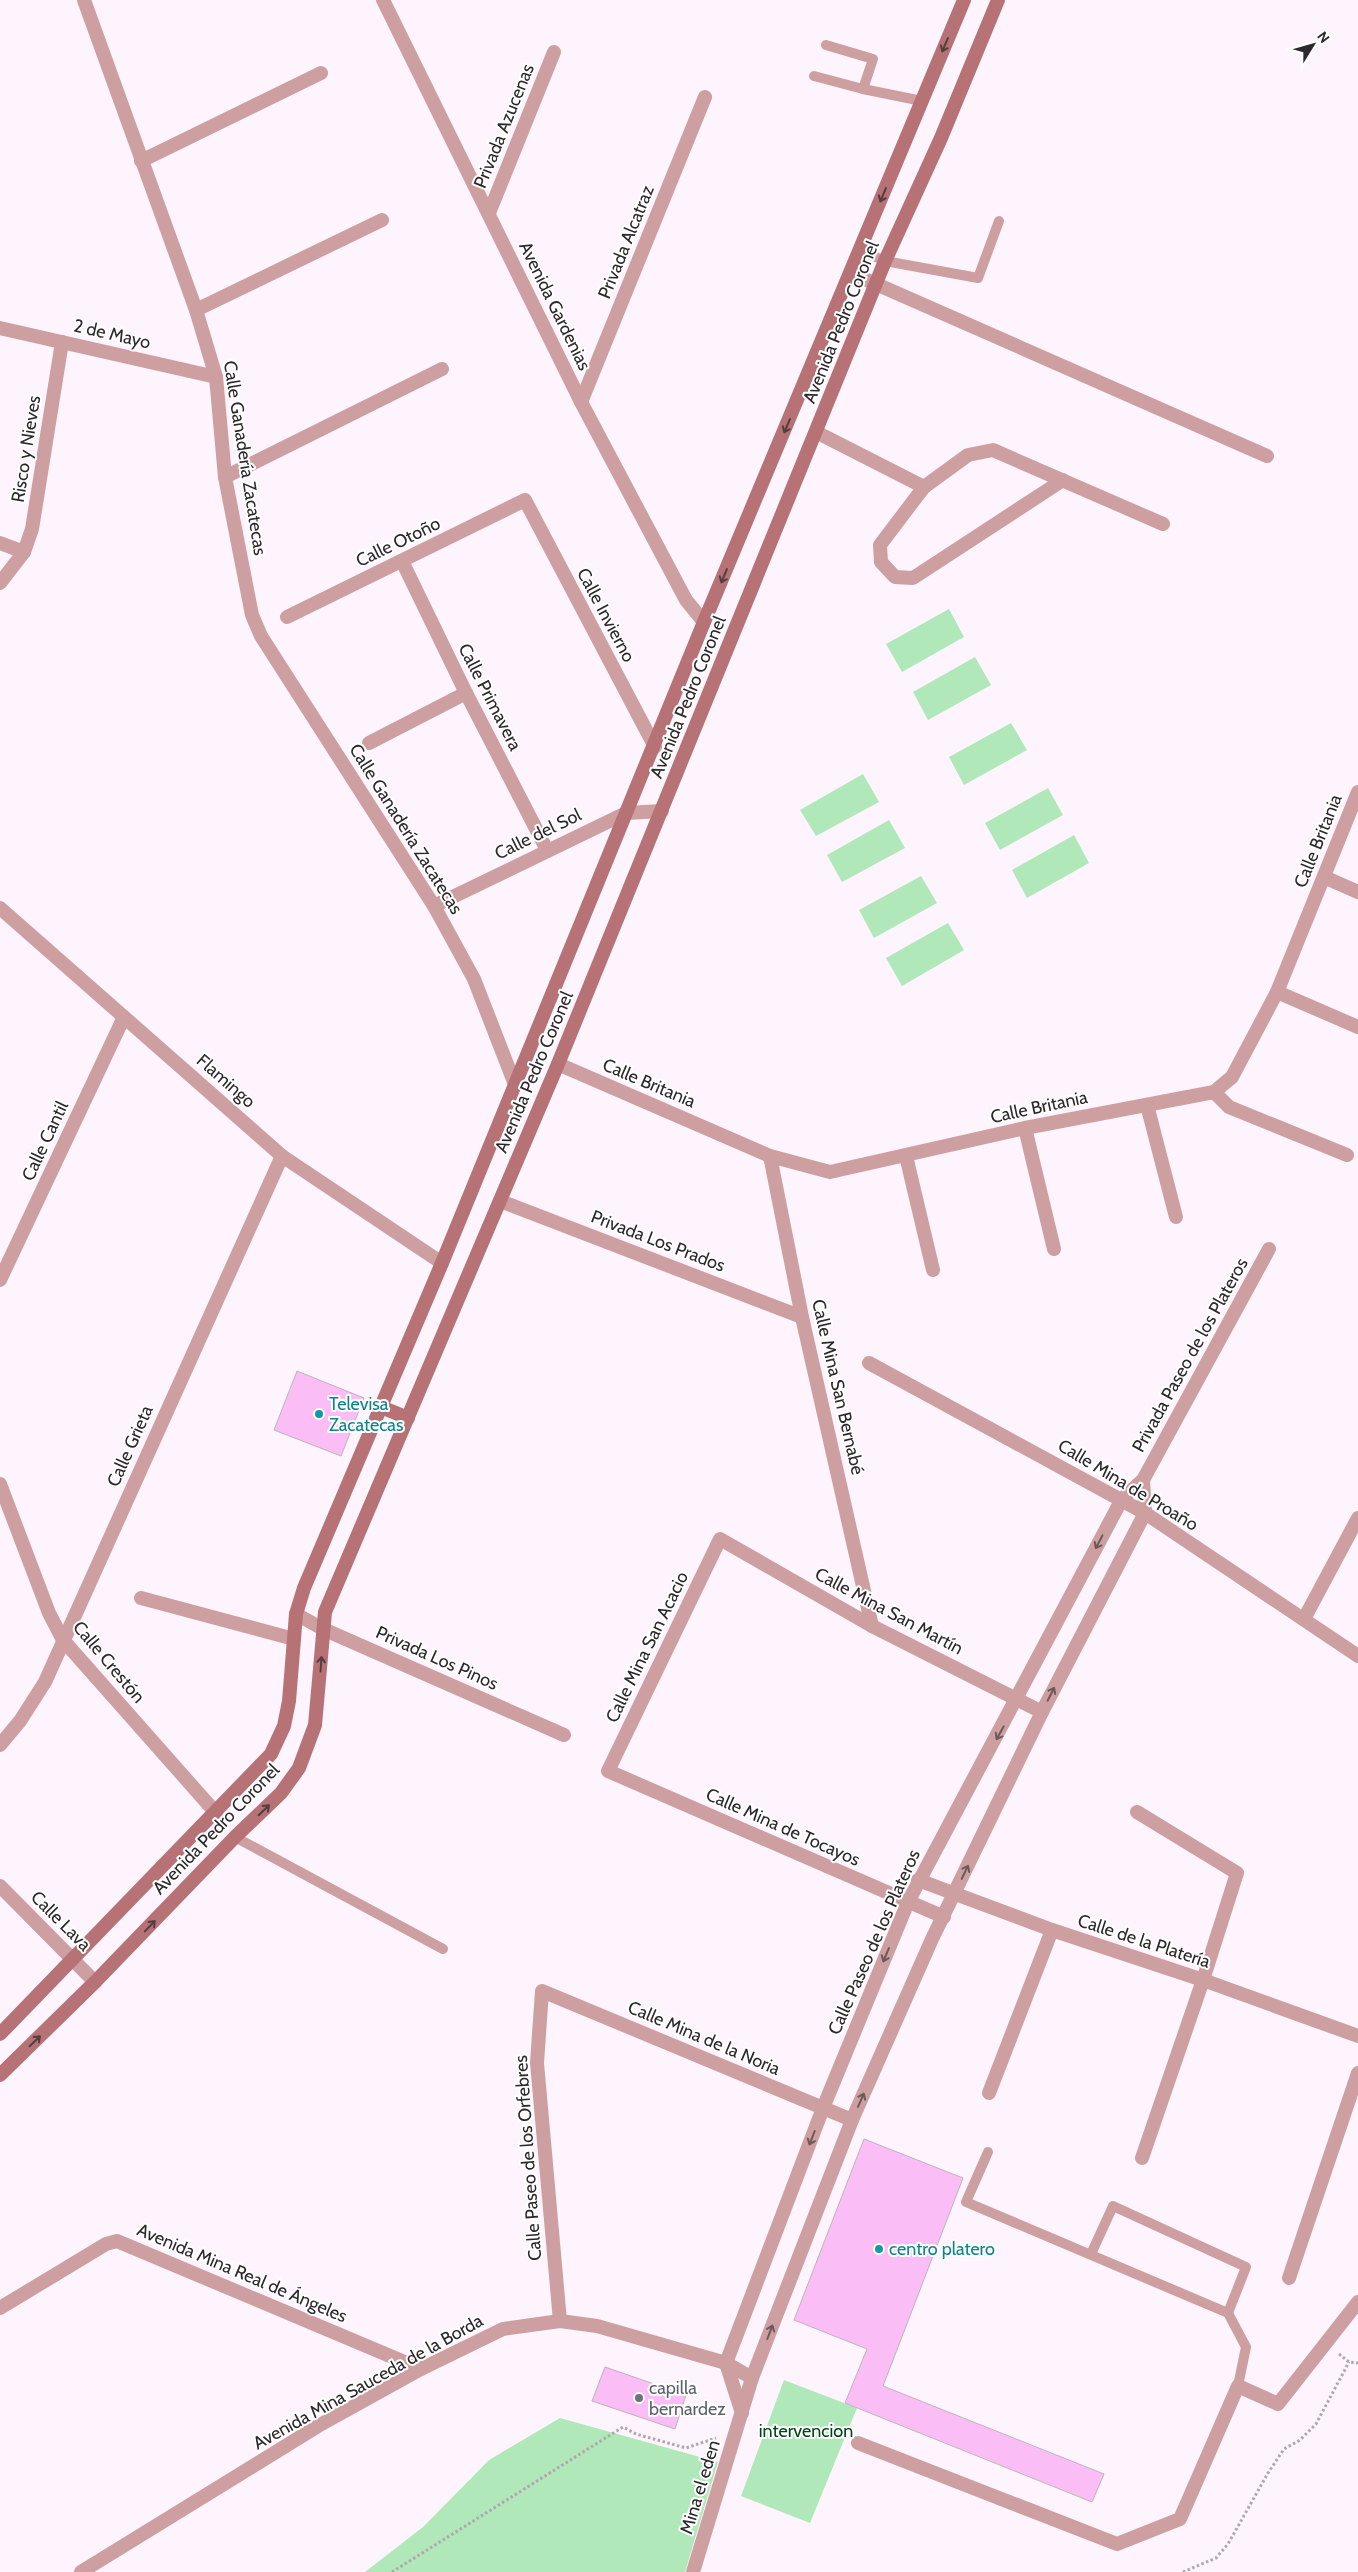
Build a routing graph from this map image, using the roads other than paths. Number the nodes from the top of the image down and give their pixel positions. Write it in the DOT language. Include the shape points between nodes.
graph roads {
  1 [pos="383,0"];
  2 [pos="964,0"];
  3 [pos="998,0"];
  4 [pos="89,2"];
  5 [pos="826,45"];
  6 [pos="554,52"];
  7 [pos="320,72"];
  8 [pos="814,76"];
  9 [pos="863,90"];
  10 [pos="705,97"];
  11 [pos="922,101"];
  12 [pos="141,161"];
  13 [pos="489,213"];
  14 [pos="382,220"];
  15 [pos="999,220"];
  16 [pos="859,250"];
  17 [pos="885,261"];
  18 [pos="852,273"];
  19 [pos="876,284"];
  20 [pos="196,310"];
  21 [pos="0,328"];
  22 [pos="62,342"];
  23 [pos="442,369"];
  24 [pos="216,377"];
  25 [pos="581,402"];
  26 [pos="816,432"];
  27 [pos="1268,456"];
  28 [pos="225,477"];
  29 [pos="1063,480"];
  30 [pos="924,486"];
  31 [pos="525,500"];
  32 [pos="1163,524"];
  33 [pos="0,543"];
  34 [pos="24,552"];
  35 [pos="402,561"];
  36 [pos="0,583"];
  37 [pos="286,617"];
  38 [pos="704,622"];
  39 [pos="466,693"];
  40 [pos="369,743"];
  41 [pos="654,747"];
  42 [pos="1358,792"];
  43 [pos="662,811"];
  44 [pos="626,813"];
  45 [pos="547,850"];
  46 [pos="1324,877"];
  47 [pos="1358,892"];
  48 [pos="434,906"];
  49 [pos="0,908"];
  50 [pos="1277,992"];
  51 [pos="124,1017"];
  52 [pos="1358,1027"];
  53 [pos="558,1064"];
  54 [pos="514,1082"];
  55 [pos="1214,1092"];
  56 [pos="1147,1105"];
  57 [pos="1025,1128"];
  58 [pos="1347,1155"];
  59 [pos="282,1156"];
  60 [pos="770,1156"];
  61 [pos="906,1156"];
  62 [pos="500,1201"];
  63 [pos="1176,1217"];
  64 [pos="1269,1248"];
  65 [pos="1054,1249"];
  66 [pos="442,1263"];
  67 [pos="933,1270"];
  68 [pos="0,1280"];
  69 [pos="802,1317"];
  70 [pos="869,1363"];
  71 [pos="381,1407"];
  72 [pos="408,1418"];
  73 [pos="1144,1480"];
  74 [pos="0,1484"];
  75 [pos="1122,1499"];
  76 [pos="1145,1513"];
  77 [pos="1358,1518"];
  78 [pos="720,1539"];
  79 [pos="141,1598"];
  80 [pos="296,1614"];
  81 [pos="1304,1619"];
  82 [pos="872,1626"];
  83 [pos="324,1629"];
  84 [pos="294,1639"];
  85 [pos="63,1640"];
  86 [pos="1358,1656"];
  87 [pos="1016,1700"];
  88 [pos="1042,1712"];
  89 [pos="564,1735"];
  90 [pos="0,1745"];
  91 [pos="608,1771"];
  92 [pos="1137,1812"];
  93 [pos="216,1813"];
  94 [pos="236,1837"];
  95 [pos="918,1880"];
  96 [pos="0,1886"];
  97 [pos="954,1895"];
  98 [pos="908,1902"];
  99 [pos="944,1916"];
  100 [pos="1052,1930"];
  101 [pos="443,1949"];
  102 [pos="72,1959"];
  103 [pos="1203,1980"];
  104 [pos="95,1982"];
  105 [pos="542,1991"];
  106 [pos="0,2034"];
  107 [pos="1358,2036"];
  108 [pos="1358,2073"];
  109 [pos="0,2075"];
  110 [pos="989,2093"];
  111 [pos="823,2108"];
  112 [pos="852,2120"];
  113 [pos="988,2152"];
  114 [pos="1142,2158"];
  115 [pos="1091,2254"];
  116 [pos="1289,2278"];
  117 [pos="1358,2302"];
  118 [pos="0,2308"];
  119 [pos="1228,2313"];
  120 [pos="560,2321"];
  121 [pos="726,2363"];
  122 [pos="421,2369"];
  123 [pos="752,2378"];
  124 [pos="1238,2386"];
  125 [pos="742,2413"];
  126 [pos="858,2443"];
  127 [pos="81,2572"];
  128 [pos="693,2572"];
  1 -- 13 [label="street, Avenida Gardenias"];
  2 -- 11 [label="main road, Avenida Pedro Coronel, one-way"];
  3 -- 17 [label="main road, Avenida Pedro Coronel" via="941,138"];
  4 -- 12 [label="street, Calle Ganadería Zacatecas"];
  5 -- 9 [label="lane" via="873,59"];
  6 -- 13 [label="street, Privada Azucenas"];
  7 -- 12 [label="street"];
  8 -- 9 [label="lane"];
  9 -- 11 [label="lane"];
  10 -- 25 [label="street, Privada Alcatraz"];
  11 -- 16 [label="main road, Avenida Pedro Coronel, one-way"];
  12 -- 20 [label="street, Calle Ganadería Zacatecas"];
  13 -- 25 [label="street, Avenida Gardenias"];
  14 -- 20 [label="street"];
  15 -- 17 [label="lane" via="978,278"];
  16 -- 17 [label="lane"];
  16 -- 18 [label="main road, Avenida Pedro Coronel"];
  17 -- 19 [label="main road, Avenida Pedro Coronel"];
  18 -- 19 [label="street"];
  18 -- 38 [label="main road, Avenida Pedro Coronel, one-way"];
  19 -- 26 [label="main road, Avenida Pedro Coronel"];
  19 -- 27 [label="street"];
  20 -- 24 [label="street, Calle Ganadería Zacatecas"];
  21 -- 22 [label="street, 2 de Mayo"];
  22 -- 24 [label="street, 2 de Mayo"];
  22 -- 34 [label="street, Risco y Nieves" via="32,529"];
  23 -- 28 [label="street"];
  24 -- 28 [label="street, Calle Ganadería Zacatecas"];
  25 -- 38 [label="street, Avenida Gardenias" via="686,600"];
  26 -- 30 [label="street"];
  26 -- 43 [label="main road, Avenida Pedro Coronel"];
  28 -- 48 [label="street, Calle Ganadería Zacatecas" via="252,615 261,636"];
  29 -- 30 [label="street" via="992,450 968,455"];
  29 -- 30 [label="street" via="913,578 895,577 881,562 880,545"];
  29 -- 32 [label="street"];
  31 -- 35 [label="street, Calle Otoño"];
  31 -- 41 [label="street, Calle Invierno"];
  33 -- 34 [label="street"];
  34 -- 36 [label="street, Risco y Nieves"];
  35 -- 37 [label="street, Calle Otoño"];
  35 -- 39 [label="street, Calle Primavera"];
  38 -- 41 [label="main road, Avenida Pedro Coronel"];
  39 -- 40 [label="street"];
  39 -- 45 [label="street, Calle Primavera"];
  41 -- 44 [label="main road, Avenida Pedro Coronel"];
  42 -- 46 [label="street, Calle Britania"];
  43 -- 44 [label="street, Calle del Sol"];
  43 -- 53 [label="main road, Avenida Pedro Coronel"];
  44 -- 45 [label="street, Calle del Sol"];
  44 -- 54 [label="main road, Avenida Pedro Coronel" via="571,952"];
  45 -- 48 [label="street, Calle del Sol"];
  46 -- 47 [label="street"];
  46 -- 50 [label="street, Calle Britania"];
  48 -- 54 [label="street, Calle Ganadería Zacatecas" via="474,979"];
  49 -- 51 [label="street, Flamingo"];
  50 -- 52 [label="street"];
  50 -- 55 [label="street, Calle Britania" via="1232,1077"];
  51 -- 59 [label="street, Flamingo"];
  51 -- 68 [label="street, Calle Cantil"];
  53 -- 60 [label="street, Calle Britania"];
  53 -- 62 [label="main road, Avenida Pedro Coronel"];
  54 -- 66 [label="main road, Avenida Pedro Coronel"];
  55 -- 56 [label="street, Calle Britania"];
  55 -- 58 [label="street" via="1229,1107"];
  56 -- 57 [label="street, Calle Britania"];
  56 -- 63 [label="street"];
  57 -- 61 [label="street, Calle Britania"];
  57 -- 65 [label="street"];
  59 -- 66 [label="street, Flamingo"];
  59 -- 85 [label="street, Calle Grieta"];
  60 -- 61 [label="street, Calle Britania" via="830,1172"];
  60 -- 69 [label="street, Calle Mina San Bernabé"];
  61 -- 67 [label="street"];
  62 -- 69 [label="street, Privada Los Prados"];
  62 -- 72 [label="main road, Avenida Pedro Coronel"];
  64 -- 73 [label="street, Privada Paseo de los Plateros"];
  66 -- 71 [label="main road, Avenida Pedro Coronel"];
  69 -- 82 [label="street, Calle Mina San Bernabé"];
  70 -- 75 [label="street, Calle Mina de Proaño"];
  71 -- 72 [label="main road"];
  71 -- 80 [label="main road, Avenida Pedro Coronel"];
  72 -- 83 [label="main road, Avenida Pedro Coronel" via="325,1612"];
  73 -- 75 [label="street, Privada Paseo de los Plateros"];
  73 -- 76 [label="street, Privada Paseo de los Plateros"];
  74 -- 85 [label="street, Calle Crestón" via="49,1613"];
  75 -- 76 [label="street, Calle Mina de Proaño"];
  75 -- 87 [label="street, Calle Paseo de los Plateros, one-way"];
  76 -- 81 [label="street, Calle Mina de Proaño"];
  88 -- 76 [label="street, one-way"];
  77 -- 81 [label="street"];
  78 -- 82 [label="street, Calle Mina San Martín"];
  78 -- 91 [label="street, Calle Mina San Acacio"];
  79 -- 84 [label="street"];
  80 -- 83 [label="street, Privada Los Pinos"];
  80 -- 84 [label="main road, Avenida Pedro Coronel"];
  81 -- 86 [label="street, Calle Mina de Proaño"];
  82 -- 87 [label="street, Calle Mina San Martín"];
  83 -- 89 [label="street, Privada Los Pinos"];
  94 -- 83 [label="main road, Avenida Pedro Coronel, one-way" via="281,1793 309,1747 319,1697"];
  84 -- 93 [label="main road, Avenida Pedro Coronel" via="284,1726 271,1754"];
  85 -- 90 [label="street, Calle Grieta" via="45,1682"];
  85 -- 93 [label="street, Calle Crestón"];
  87 -- 88 [label="street, Calle Mina San Martín"];
  87 -- 95 [label="street, Calle Paseo de los Plateros, one-way"];
  97 -- 88 [label="street, one-way"];
  91 -- 98 [label="street, Calle Mina de Tocayos"];
  92 -- 103 [label="street" via="1237,1873"];
  93 -- 102 [label="main road, Avenida Pedro Coronel"];
  94 -- 101 [label="lane"];
  104 -- 94 [label="main road, Avenida Pedro Coronel, one-way"];
  95 -- 97 [label="street, Calle de la Platería"];
  95 -- 98 [label="street, Calle Paseo de los Plateros"];
  96 -- 102 [label="street, Calle Lava"];
  97 -- 99 [label="street"];
  97 -- 100 [label="street, Calle de la Platería"];
  98 -- 99 [label="street, Calle Mina de Tocayos"];
  98 -- 111 [label="street, Calle Paseo de los Plateros, one-way"];
  112 -- 99 [label="street, one-way"];
  100 -- 103 [label="street, Calle de la Platería"];
  100 -- 110 [label="street"];
  102 -- 104 [label="street, Calle Lava"];
  102 -- 106 [label="main road, Avenida Pedro Coronel"];
  103 -- 107 [label="street, Calle de la Platería"];
  103 -- 114 [label="street"];
  109 -- 104 [label="main road, Avenida Pedro Coronel, one-way"];
  105 -- 111 [label="street, Calle Mina de la Noria"];
  105 -- 120 [label="street, Calle Paseo de los Orfebres" via="537,2062"];
  108 -- 116 [label="street"];
  111 -- 112 [label="street, Calle Mina de la Noria"];
  111 -- 121 [label="street, Calle Paseo de los Plateros, one-way"];
  123 -- 112 [label="street, one-way"];
  113 -- 115 [label="lane" via="966,2202"];
  115 -- 119 [label="lane"];
  115 -- 119 [label="lane" via="1113,2206 1246,2267"];
  117 -- 124 [label="street" via="1278,2404"];
  118 -- 122 [label="street, Avenida Mina Real de Ángeles" via="106,2244 117,2241"];
  119 -- 124 [label="lane" via="1246,2347"];
  120 -- 121 [label="street, Avenida Mina Sauceda de la Borda" via="597,2326"];
  120 -- 122 [label="street, Avenida Mina Sauceda de la Borda" via="503,2329"];
  121 -- 123 [label="street, Avenida Mina Sauceda de la Borda"];
  121 -- 125 [label="street"];
  122 -- 127 [label="street, Avenida Mina Sauceda de la Borda" via="318,2426"];
  123 -- 125 [label="street, Mina el eden"];
  124 -- 126 [label="street" via="1180,2519 1117,2544"];
  125 -- 128 [label="street, Mina el eden"];
}
